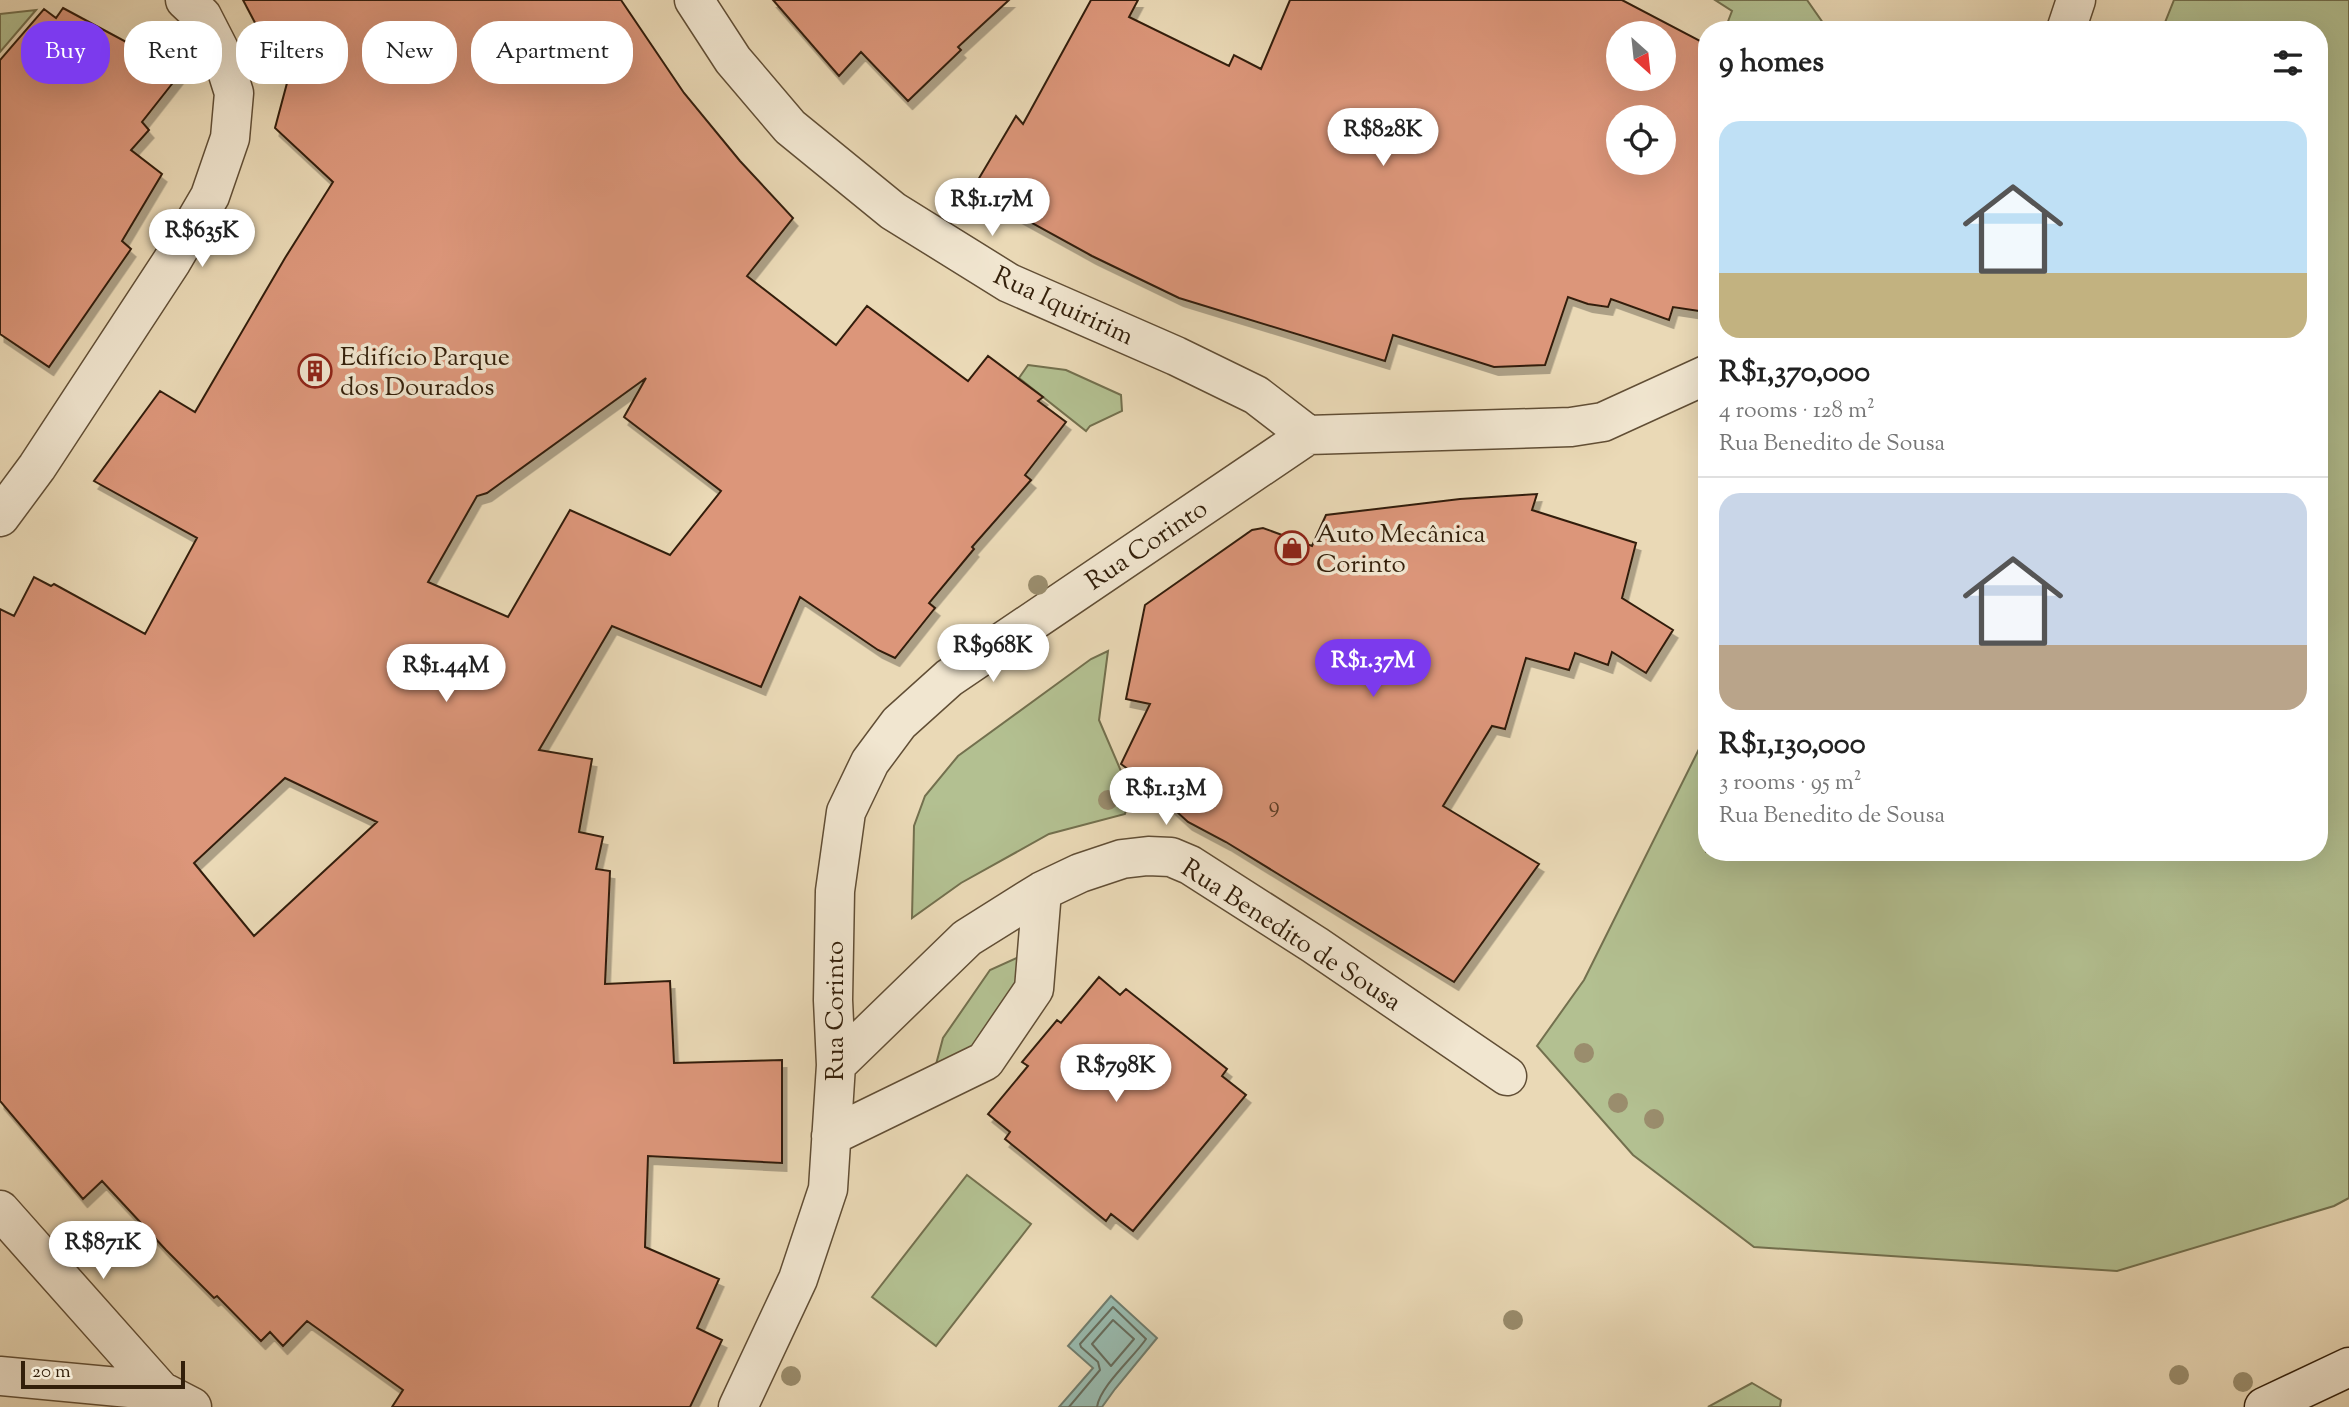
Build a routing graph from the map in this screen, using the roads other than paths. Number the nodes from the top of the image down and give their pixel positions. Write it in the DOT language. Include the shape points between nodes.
graph roads {
  1 [pos="185,0"];
  2 [pos="694,0"];
  3 [pos="2076,0"];
  4 [pos="2069,21"];
  5 [pos="1698,379"];
  6 [pos="1308,435"];
  7 [pos="0,517"];
  8 [pos="1042,891"];
  9 [pos="836,1065"];
  10 [pos="1507,1076"];
  11 [pos="831,1136"];
  12 [pos="0,1210"];
  13 [pos="2349,1367"];
  14 [pos="0,1376"];
  15 [pos="176,1399"];
  16 [pos="738,1407"];
  17 [pos="2264,1407"];
  1 -- 7 [label="street" via="202,16 222,55 234,93 230,138 210,196 120,341"];
  2 -- 6 [label="street, Rua Iquiririm" via="733,60 790,127 893,211 1009,283 1256,395"];
  3 -- 4 [label="street"];
  5 -- 6 [label="street" via="1603,422 1571,427"];
  6 -- 9 [label="street, Rua Corinto" via="949,678 899,723 870,761 846,812 835,891"];
  8 -- 9 [label="street, Rua Benedito de Sousa" via="967,938"];
  8 -- 10 [label="street, Rua Benedito de Sousa" via="1122,859 1171,857 1191,865 1315,945"];
  8 -- 11 [label="street" via="1034,989 985,1061"];
  9 -- 11 [label="street, Rua Corinto"];
  11 -- 16 [label="street, Rua Corinto" via="828,1189 798,1279"];
  12 -- 15 [label="street"];
  13 -- 17 [label="street"];
  14 -- 15 [label="street"];
}
